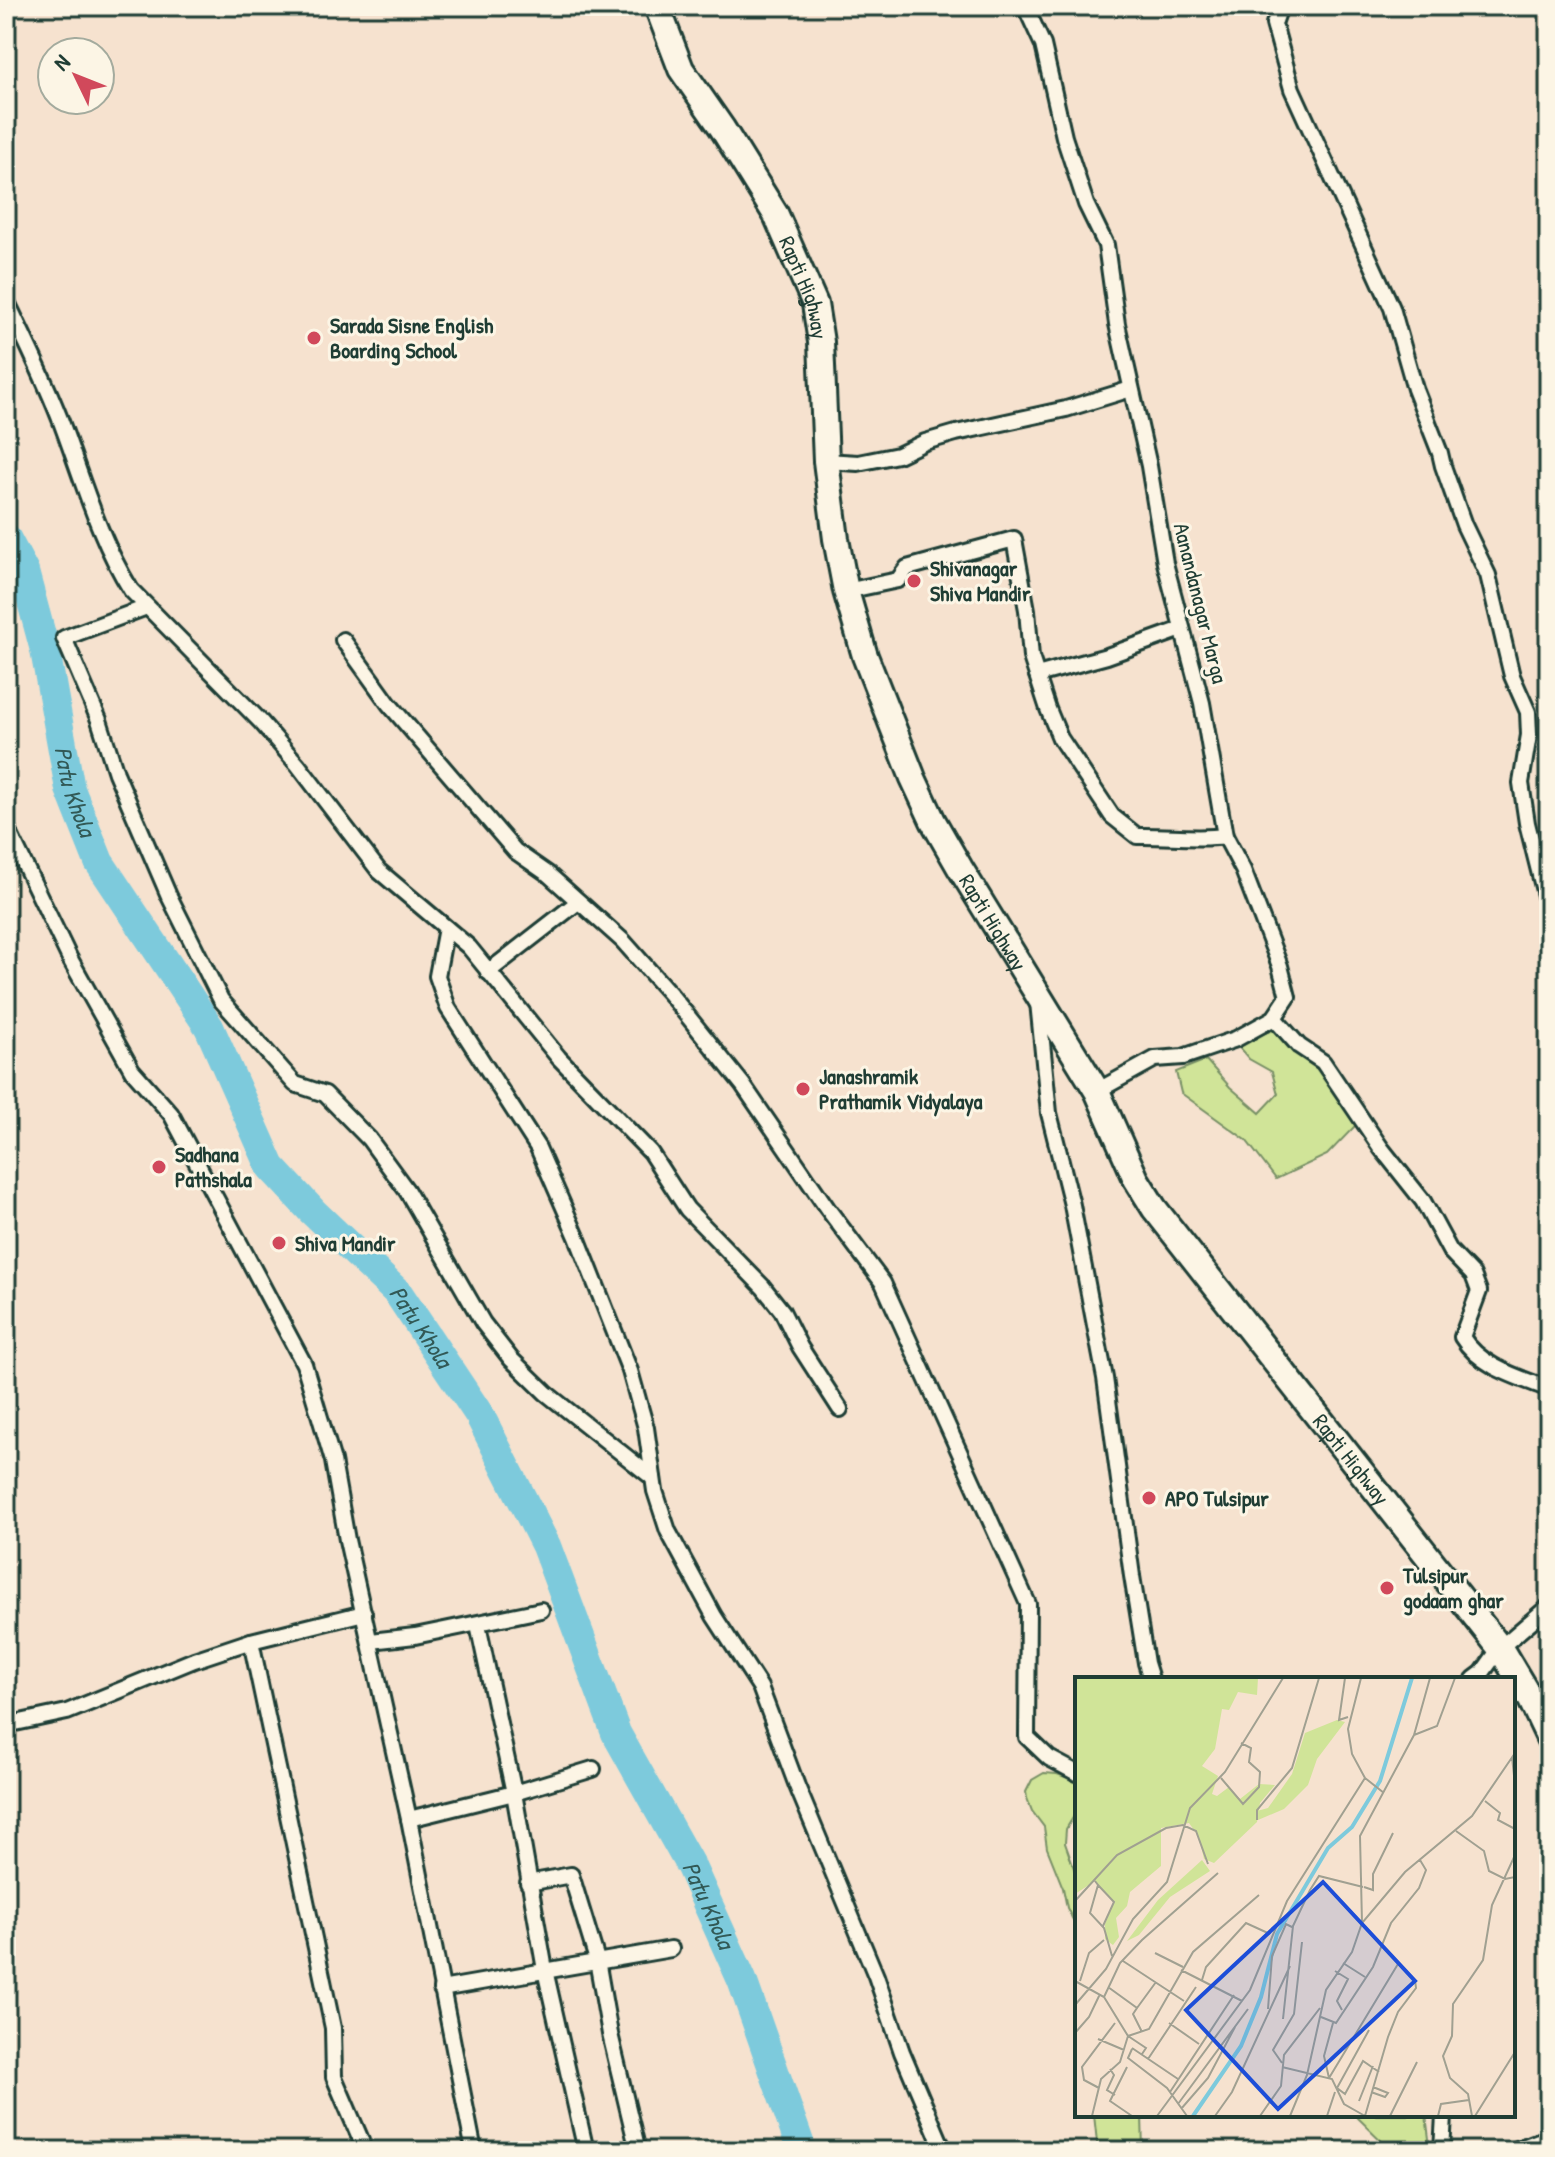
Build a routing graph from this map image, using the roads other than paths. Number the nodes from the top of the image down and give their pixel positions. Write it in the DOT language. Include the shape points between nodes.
graph roads {
  1 [pos="657,6"];
  2 [pos="1025,6"];
  3 [pos="1280,6"];
  4 [pos="6,300"];
  5 [pos="1131,389"];
  6 [pos="826,461"];
  7 [pos="846,591"];
  8 [pos="147,607"];
  9 [pos="1182,629"];
  10 [pos="343,640"];
  11 [pos="1037,675"];
  12 [pos="6,826"];
  13 [pos="1225,836"];
  14 [pos="11,851"];
  15 [pos="578,902"];
  16 [pos="1549,911"];
  17 [pos="446,928"];
  18 [pos="488,972"];
  19 [pos="1037,990"];
  20 [pos="1274,1018"];
  21 [pos="1097,1091"];
  22 [pos="1549,1389"];
  23 [pos="840,1409"];
  24 [pos="653,1478"];
  25 [pos="1549,1606"];
  26 [pos="541,1610"];
  27 [pos="364,1613"];
  28 [pos="478,1625"];
  29 [pos="251,1641"];
  30 [pos="371,1641"];
  31 [pos="1500,1648"];
  32 [pos="1150,1677"];
  33 [pos="1477,1677"];
  34 [pos="6,1725"];
  35 [pos="1549,1738"];
  36 [pos="593,1769"];
  37 [pos="1075,1772"];
  38 [pos="514,1793"];
  39 [pos="409,1819"];
  40 [pos="528,1883"];
  41 [pos="671,1949"];
  42 [pos="597,1960"];
  43 [pos="545,1970"];
  44 [pos="441,1989"];
  45 [pos="1444,2117"];
  46 [pos="1549,2137"];
  47 [pos="363,2151"];
  48 [pos="474,2151"];
  49 [pos="586,2151"];
  50 [pos="638,2151"];
  51 [pos="944,2151"];
  52 [pos="1442,2151"];
  53 [pos="1512,2151"];
  1 -- 6 [label="main road, Rapti Highway" via="681,69 776,215 815,304"];
  2 -- 5 [label="street, Aanandanagar Marga" via="1043,45 1086,204 1106,245"];
  3 -- 16 [label="street" via="1274,24 1292,89 1392,308 1415,389 1464,525 1488,575 1512,676 1528,712 1521,783"];
  4 -- 8 [label="street" via="48,389 118,569"];
  5 -- 6 [label="street" via="956,433 898,455 858,463"];
  5 -- 9 [label="street, Aanandanagar Marga"];
  6 -- 7 [label="main road, Rapti Highway"];
  7 -- 11 [label="street" via="898,580 907,568 1014,539"];
  7 -- 19 [label="main road, Rapti Highway" via="865,656 933,821"];
  8 -- 17 [label="street" via="261,722 379,871"];
  8 -- 24 [label="street" via="64,638 169,896 221,1000 295,1084 325,1094 369,1139 407,1191 483,1323 511,1359"];
  9 -- 11 [label="street"];
  9 -- 13 [label="street, Aanandanagar Marga" via="1202,703"];
  10 -- 15 [label="street" via="389,704 515,851"];
  11 -- 13 [label="street" via="1060,738 1112,816 1137,836"];
  12 -- 14 [label="street"];
  13 -- 20 [label="street, Aanandanagar Marga" via="1280,966 1288,997"];
  14 -- 27 [label="street" via="132,1070 171,1114 304,1364 333,1461"];
  15 -- 18 [label="street"];
  15 -- 37 [label="street" via="623,941 743,1085 883,1283 1028,1604 1027,1737 1049,1758"];
  17 -- 18 [label="street"];
  17 -- 24 [label="street" via="437,976 448,1008 538,1148 577,1237 630,1371"];
  18 -- 23 [label="street" via="559,1058 650,1152 687,1209 763,1287"];
  19 -- 21 [label="main road, Rapti Highway"];
  19 -- 32 [label="street" via="1049,1113 1105,1378"];
  20 -- 21 [label="street" via="1236,1039 1183,1057 1155,1059"];
  20 -- 22 [label="street" via="1299,1046 1323,1062 1423,1201 1450,1251 1473,1275 1479,1291 1462,1337 1471,1351"];
  21 -- 31 [label="main road, Rapti Highway" via="1154,1208"];
  24 -- 51 [label="street" via="668,1531 760,1687"];
  25 -- 31 [label="street"];
  26 -- 28 [label="street"];
  27 -- 29 [label="street"];
  27 -- 30 [label="street"];
  28 -- 30 [label="street"];
  28 -- 38 [label="street"];
  29 -- 34 [label="street" via="67,1712"];
  29 -- 47 [label="street" via="333,2028 334,2077"];
  30 -- 39 [label="street"];
  31 -- 33 [label="street"];
  31 -- 35 [label="main road, Rapti Highway"];
  36 -- 38 [label="street"];
  38 -- 39 [label="street"];
  38 -- 40 [label="street"];
  39 -- 44 [label="street"];
  40 -- 42 [label="street" via="571,1875"];
  40 -- 43 [label="street"];
  41 -- 42 [label="street"];
  42 -- 43 [label="street"];
  42 -- 50 [label="street"];
  43 -- 44 [label="street"];
  43 -- 49 [label="street"];
  44 -- 48 [label="street"];
  45 -- 52 [label="street"];
  46 -- 53 [label="street"];
}
